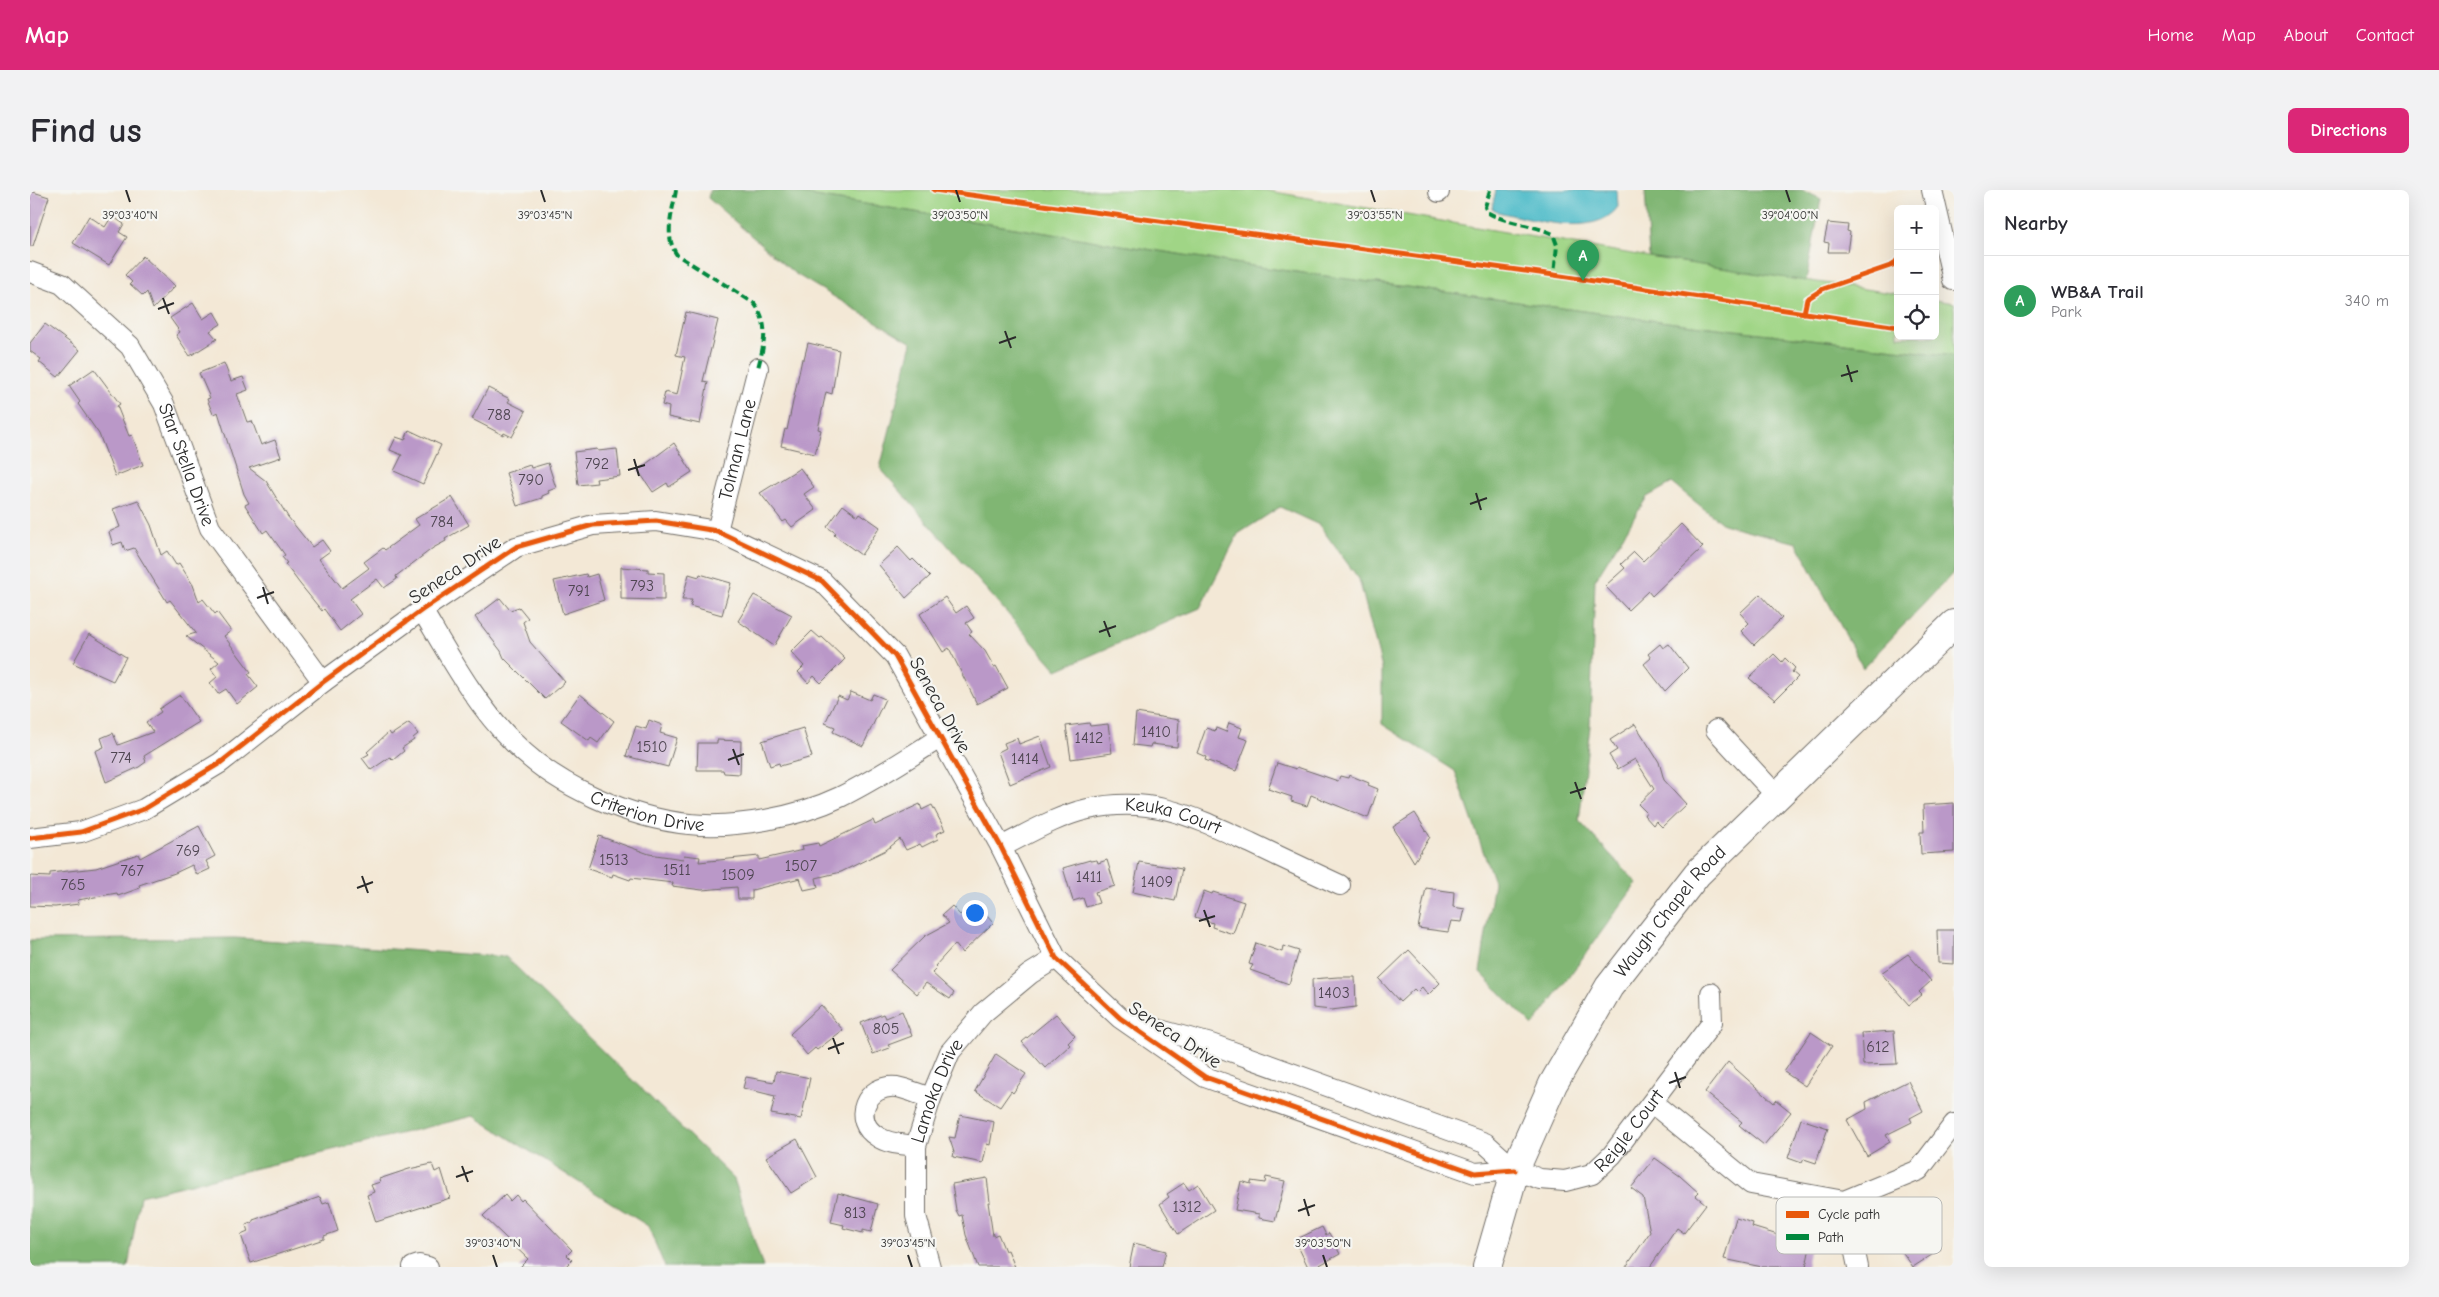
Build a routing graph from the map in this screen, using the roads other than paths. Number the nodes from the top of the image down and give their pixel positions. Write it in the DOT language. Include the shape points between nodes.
graph roads {
  1 [pos="1932,190"];
  2 [pos="30,272"];
  3 [pos="1953,280"];
  4 [pos="758,368"];
  5 [pos="716,531"];
  6 [pos="422,610"];
  7 [pos="1954,624"];
  8 [pos="323,682"];
  9 [pos="1716,730"];
  10 [pos="941,737"];
  11 [pos="1777,796"];
  12 [pos="30,838"];
  13 [pos="1001,847"];
  14 [pos="1340,885"];
  15 [pos="1056,958"];
  16 [pos="1711,993"];
  17 [pos="1120,1018"];
  18 [pos="930,1098"];
  19 [pos="1652,1103"];
  20 [pos="1954,1124"];
  21 [pos="916,1146"];
  22 [pos="1515,1170"];
  23 [pos="1822,1197"];
  24 [pos="1854,1197"];
  25 [pos="1855,1254"];
  26 [pos="413,1267"];
  27 [pos="428,1267"];
  28 [pos="930,1267"];
  29 [pos="1487,1267"];
  30 [pos="1858,1267"];
  1 -- 3 [label="street"];
  2 -- 8 [label="street, Star Stella Drive" via="62,284 130,346 164,404 210,528"];
  4 -- 5 [label="street, Tolman Lane"];
  5 -- 6 [label="street, Seneca Drive" via="656,521 593,525 516,547"];
  5 -- 10 [label="street, Seneca Drive" via="822,581 895,656"];
  6 -- 8 [label="street, Seneca Drive"];
  6 -- 10 [label="street, Criterion Drive" via="473,696 515,744 569,786 627,810 689,824 741,824 793,814 839,798"];
  7 -- 11 [label="main road, Waugh Chapel Road"];
  8 -- 12 [label="street, Seneca Drive" via="220,763 144,809 81,832"];
  9 -- 11 [label="street"];
  10 -- 13 [label="street, Seneca Drive"];
  11 -- 22 [label="main road, Waugh Chapel Road" via="1697,874 1609,986 1553,1084"];
  13 -- 14 [label="street, Keuka Court" via="1061,818 1088,809 1119,805 1159,807 1189,814"];
  13 -- 15 [label="street, Seneca Drive"];
  15 -- 17 [label="street, Seneca Drive"];
  15 -- 18 [label="street, Lamoka Drive" via="1030,974 983,1013 950,1052"];
  16 -- 19 [label="street, Reigle Court" via="1712,1023"];
  17 -- 22 [label="street, Seneca Drive" via="1211,1044 1485,1143"];
  17 -- 22 [label="street, Seneca Drive" via="1205,1077 1475,1173"];
  18 -- 21 [label="street, Lamoka Drive"];
  18 -- 21 [label="street" via="896,1087 881,1089 870,1095 863,1108 863,1120 878,1137"];
  19 -- 22 [label="street, Reigle Court" via="1612,1155 1592,1174 1565,1181 1540,1179"];
  19 -- 23 [label="street" via="1751,1184"];
  20 -- 24 [label="street" via="1919,1170"];
  21 -- 28 [label="street, Lamoka Drive" via="916,1216"];
  22 -- 29 [label="main road, Waugh Chapel Road"];
  25 -- 30 [label="street"];
  26 -- 27 [label="street"];
}
